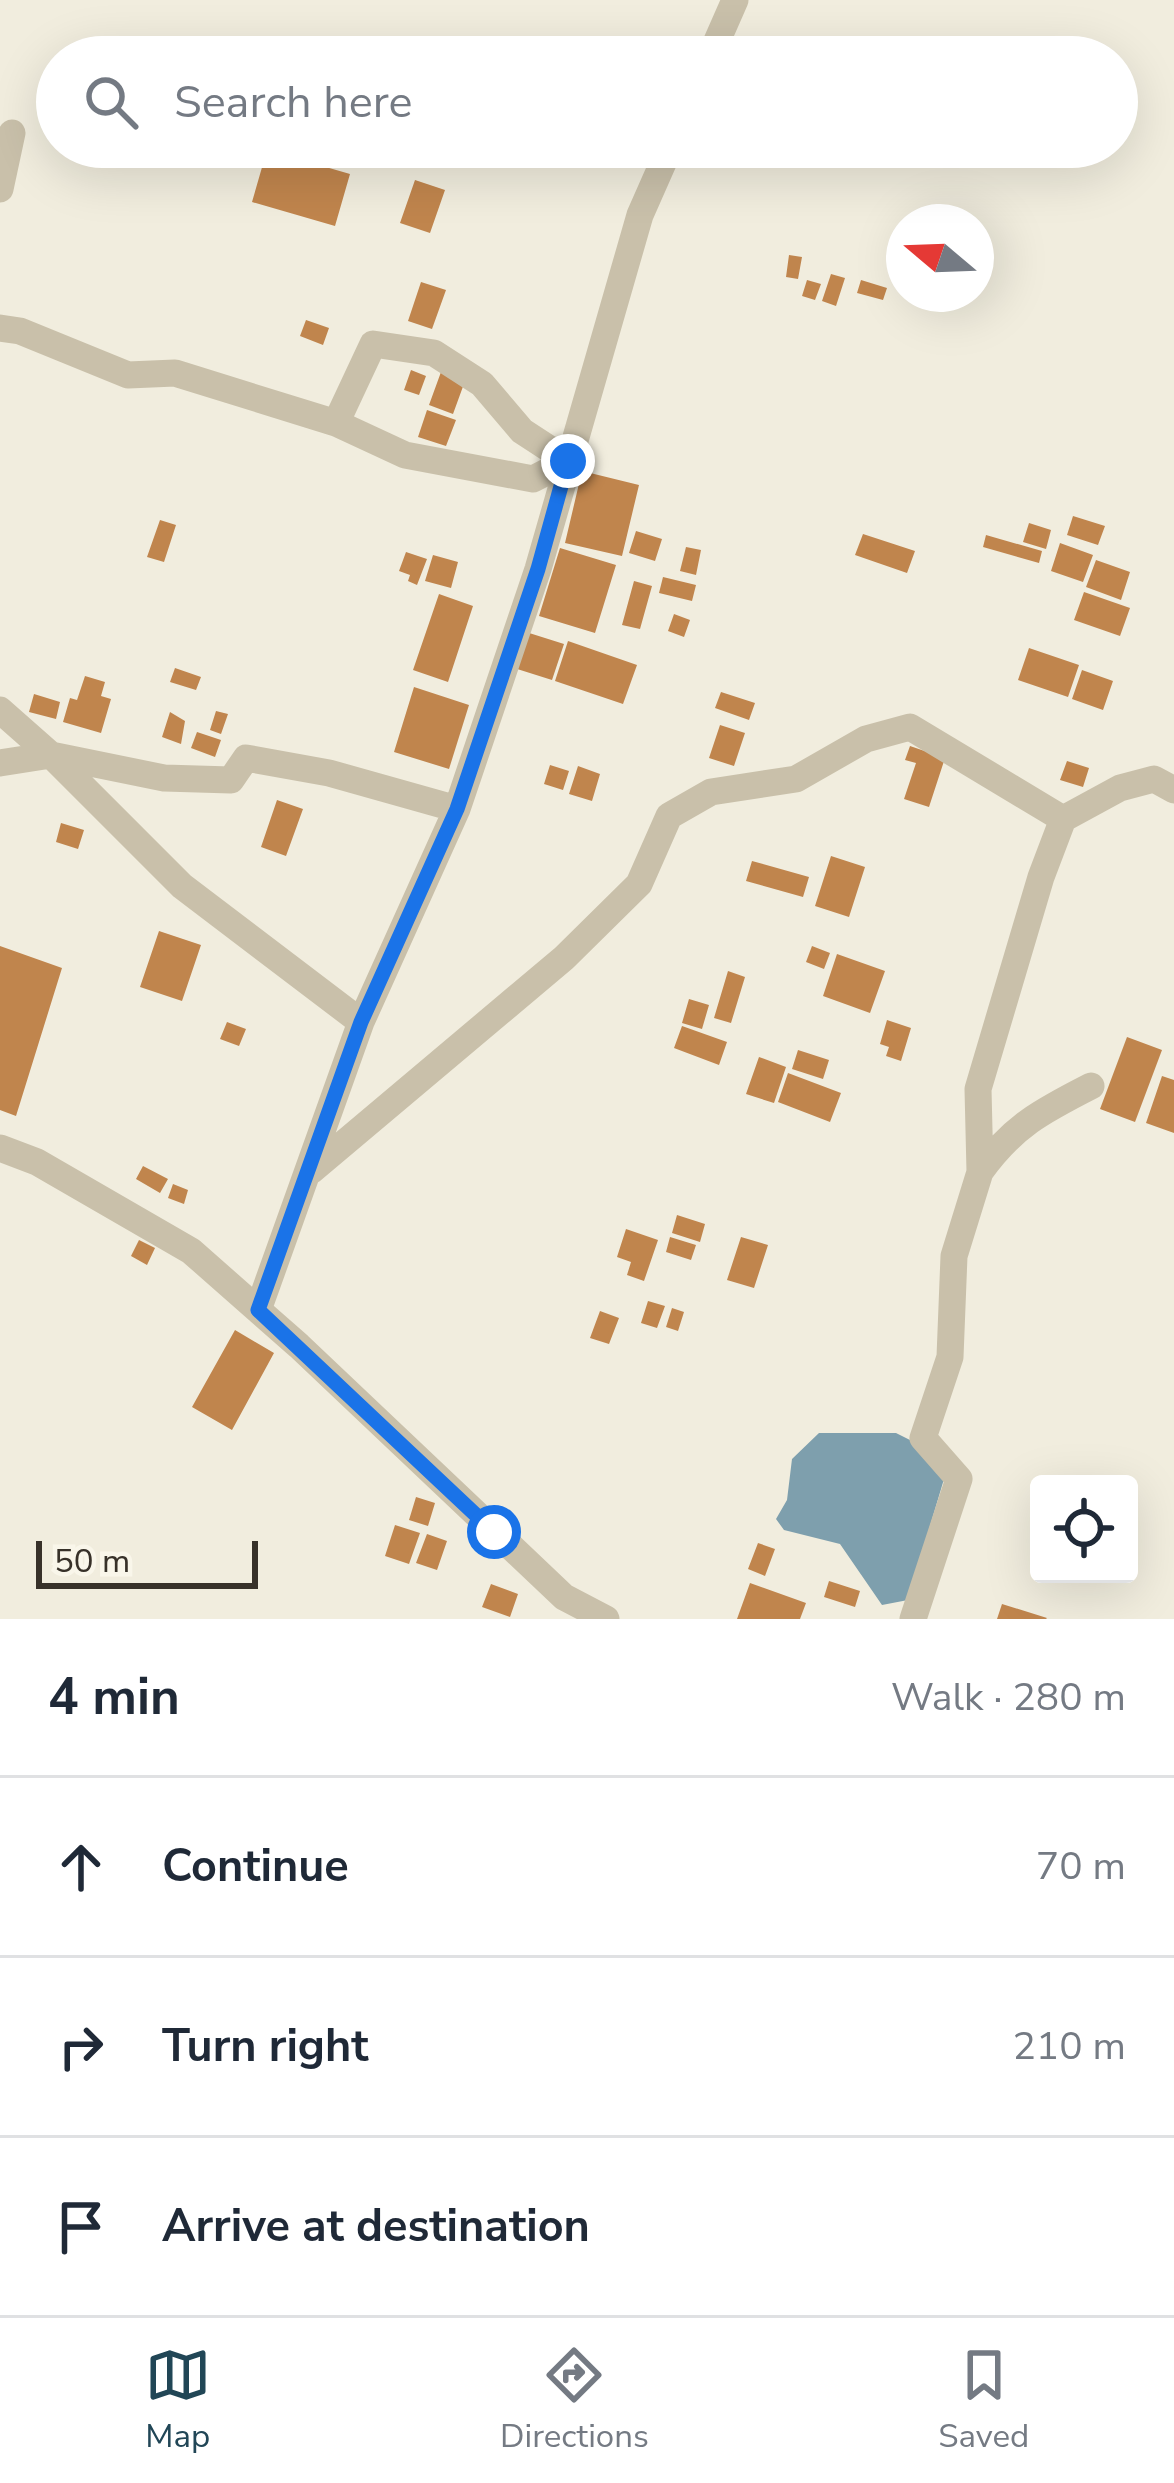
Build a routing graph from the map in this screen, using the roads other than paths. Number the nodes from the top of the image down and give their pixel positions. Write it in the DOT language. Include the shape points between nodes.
graph roads {
  1 [pos="735,0"];
  2 [pos="719,36"];
  3 [pos="12,133"];
  4 [pos="661,168"];
  5 [pos="0,189"];
  6 [pos="0,328"];
  7 [pos="336,423"];
  8 [pos="568,461"];
  9 [pos="0,710"];
  10 [pos="51,754"];
  11 [pos="0,763"];
  12 [pos="1174,790"];
  13 [pos="457,809"];
  14 [pos="1063,819"];
  15 [pos="361,1022"];
  16 [pos="1091,1086"];
  17 [pos="0,1148"];
  18 [pos="980,1172"];
  19 [pos="306,1174"];
  20 [pos="258,1310"];
  21 [pos="605,1619"];
  22 [pos="914,1619"];
  1 -- 2 [label="street"];
  3 -- 5 [label="street"];
  4 -- 8 [label="street"];
  6 -- 7 [label="street" via="128,375 175,373"];
  7 -- 8 [label="street" via="405,455 533,478"];
  7 -- 8 [label="street" via="373,344 434,353"];
  8 -- 13 [label="street"];
  9 -- 10 [label="street"];
  10 -- 11 [label="street"];
  10 -- 13 [label="street" via="164,778 231,780 246,758"];
  10 -- 15 [label="street" via="182,886"];
  12 -- 14 [label="street" via="1154,779"];
  13 -- 15 [label="street"];
  14 -- 18 [label="street" via="978,1089"];
  14 -- 19 [label="street" via="910,727 866,739 796,779 711,792 669,816 639,884 564,958"];
  15 -- 19 [label="street"];
  16 -- 18 [label="street" via="1032,1116"];
  17 -- 20 [label="street" via="191,1251"];
  18 -- 22 [label="street" via="954,1256 950,1357 923,1438 959,1479"];
  19 -- 20 [label="street"];
  20 -- 21 [label="street" via="564,1597"];
}
